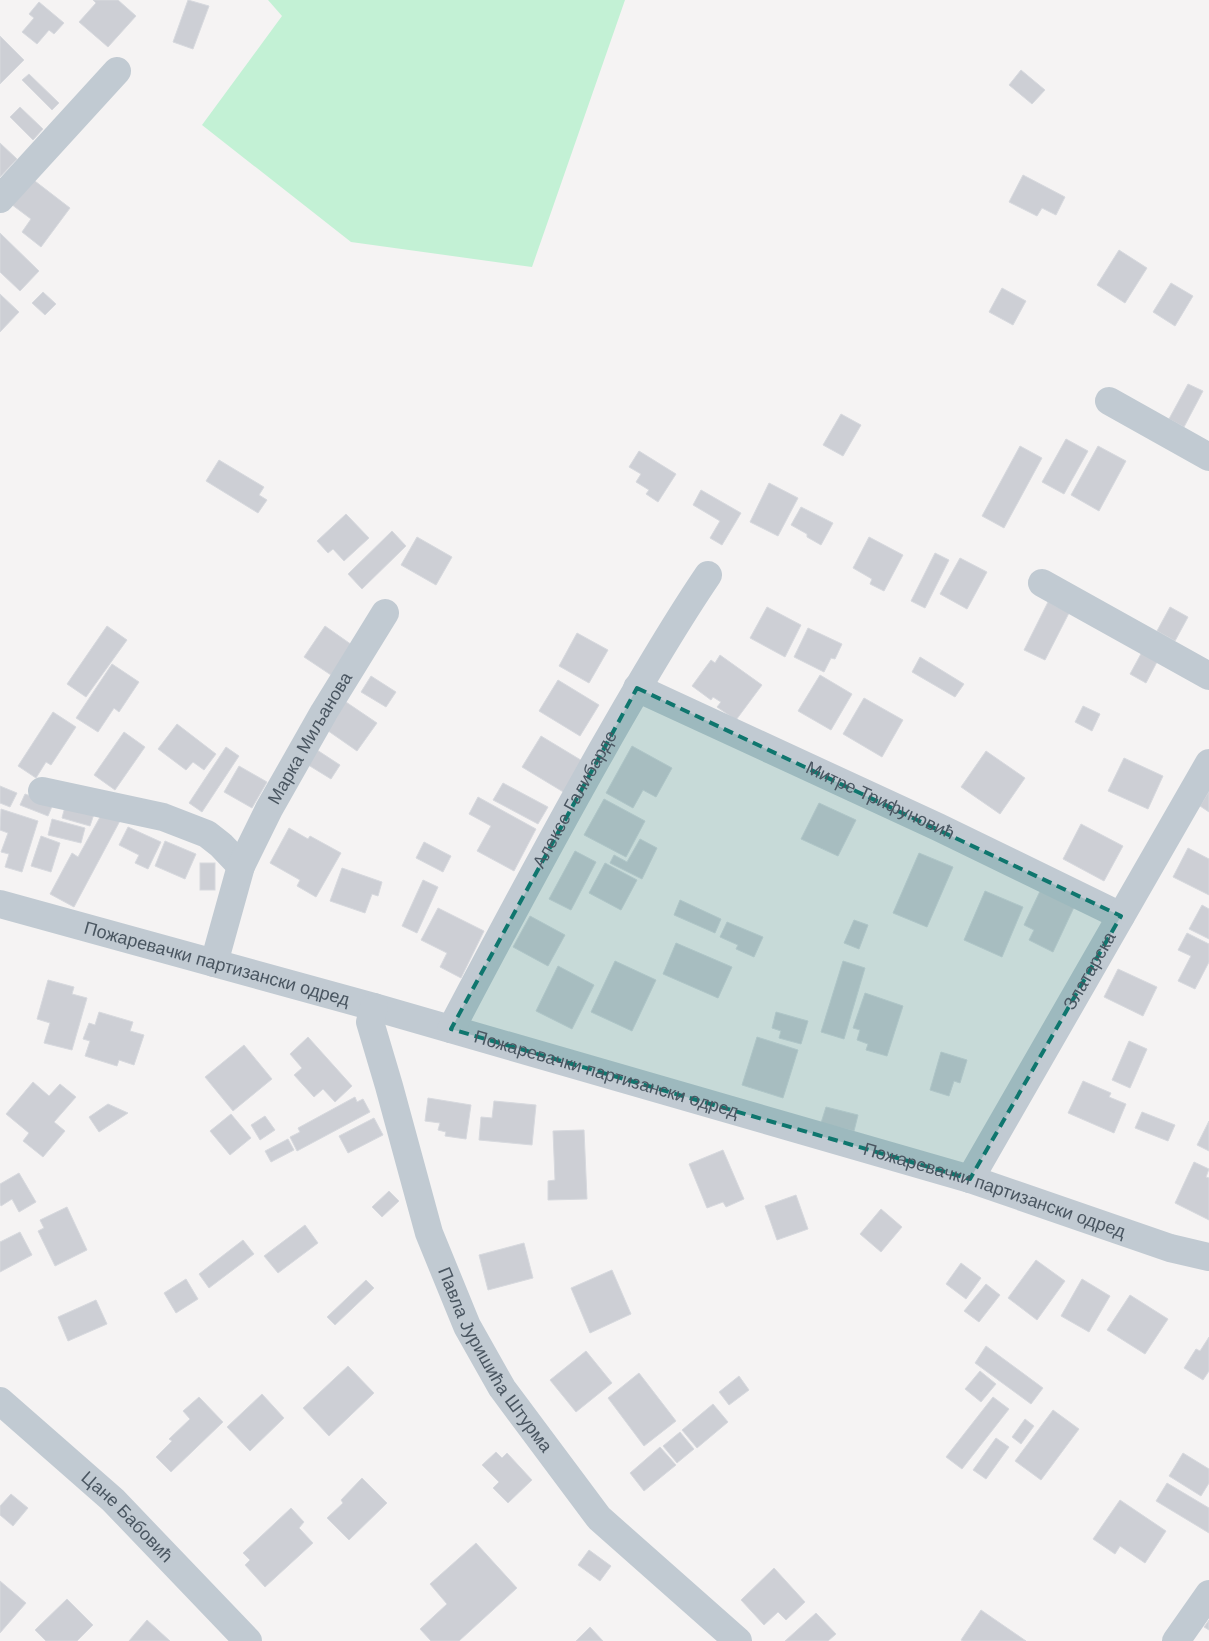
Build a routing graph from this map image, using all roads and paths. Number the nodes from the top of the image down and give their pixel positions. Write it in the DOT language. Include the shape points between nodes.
graph roads {
  1 [pos="117,71"];
  2 [pos="0,199"];
  3 [pos="1109,401"];
  4 [pos="1209,457"];
  5 [pos="708,575"];
  6 [pos="1042,583"];
  7 [pos="385,613"];
  8 [pos="1209,676"];
  9 [pos="637,688"];
  10 [pos="1209,763"];
  11 [pos="42,791"];
  12 [pos="240,866"];
  13 [pos="0,904"];
  14 [pos="1120,916"];
  15 [pos="214,963"];
  16 [pos="374,1007"];
  17 [pos="451,1029"];
  18 [pos="970,1180"];
  19 [pos="1209,1256"];
  20 [pos="0,1401"];
  21 [pos="1209,1594"];
  22 [pos="248,1641"];
  23 [pos="738,1641"];
  24 [pos="1176,1641"];
  1 -- 2 [label="street"];
  3 -- 4 [label="street"];
  5 -- 9 [label="street, Алексе Галибарде"];
  6 -- 8 [label="street"];
  7 -- 12 [label="street, Марка Миљанова" via="315,728"];
  9 -- 14 [label="street, Митре Трифуновић" via="938,827"];
  9 -- 17 [label="street, Алексе Галибарде"];
  10 -- 14 [label="street, Златарска"];
  11 -- 12 [label="street" via="180,823 207,834"];
  12 -- 15 [label="street, Марка Миљанова"];
  13 -- 15 [label="street, Пожаревачки партизански одред"];
  14 -- 18 [label="street, Златарска"];
  15 -- 16 [label="street, Пожаревачки партизански одред"];
  16 -- 17 [label="street, Пожаревачки партизански одред"];
  16 -- 23 [label="street, Павла Јуришића Штурма" via="370,1022 429,1233 467,1326 502,1388 599,1518"];
  17 -- 18 [label="street, Пожаревачки партизански одред"];
  18 -- 19 [label="street, Пожаревачки партизански одред" via="1170,1248"];
  20 -- 22 [label="street, Цане Бабовић" via="113,1500"];
  21 -- 24 [label="street"];
}
